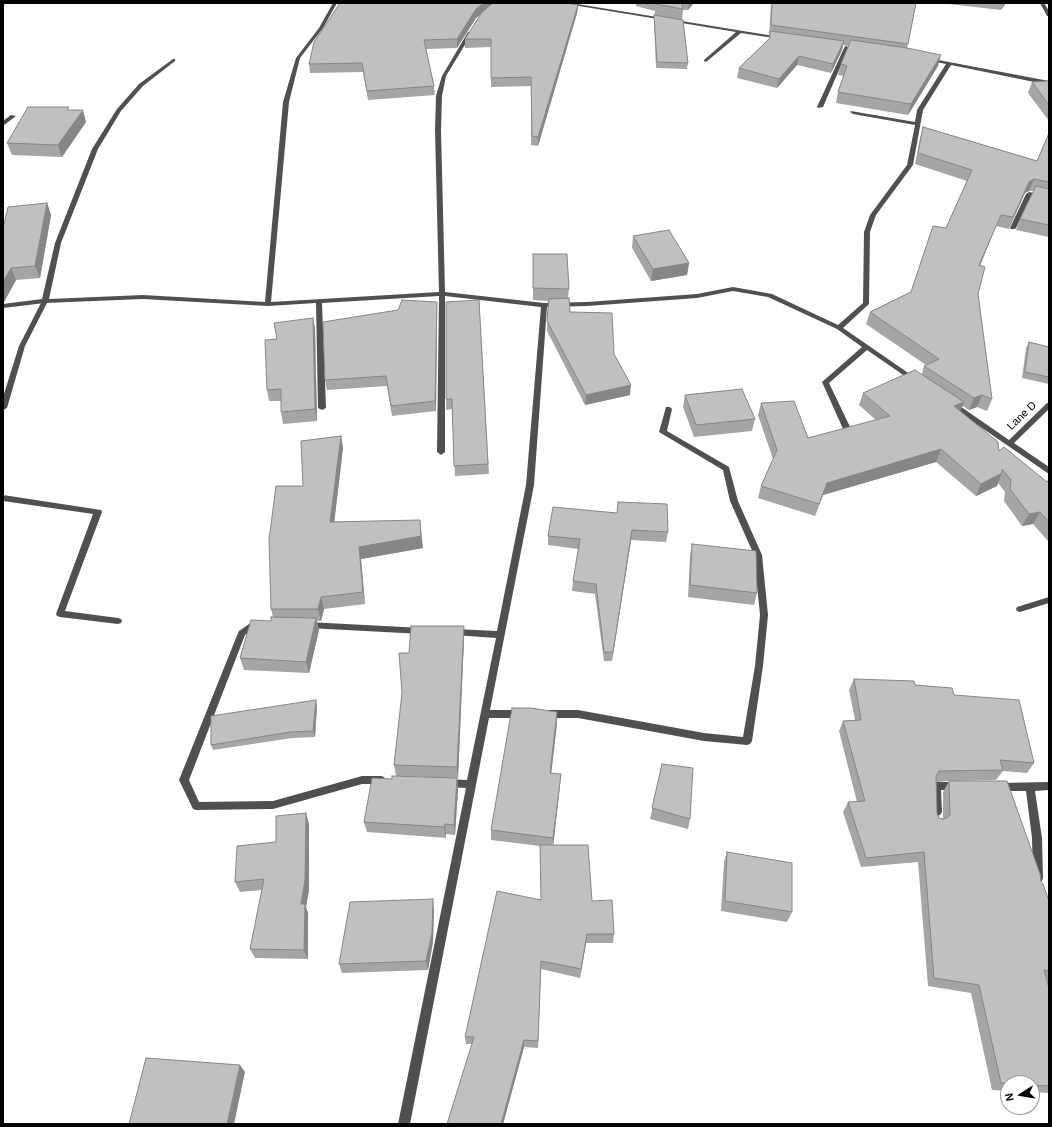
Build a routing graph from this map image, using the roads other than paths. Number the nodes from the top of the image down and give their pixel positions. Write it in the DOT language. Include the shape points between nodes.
graph roads {
  1 [pos="335,3"];
  2 [pos="563,3"];
  3 [pos="1042,3"];
  4 [pos="1049,15"];
  5 [pos="474,26"];
  6 [pos="739,32"];
  7 [pos="788,40"];
  8 [pos="840,46"];
  9 [pos="847,47"];
  10 [pos="854,48"];
  11 [pos="922,58"];
  12 [pos="173,60"];
  13 [pos="706,61"];
  14 [pos="949,64"];
  15 [pos="1049,83"];
  16 [pos="820,107"];
  17 [pos="853,112"];
  18 [pos="13,116"];
  19 [pos="3,124"];
  20 [pos="918,124"];
  21 [pos="1049,198"];
  22 [pos="1013,228"];
  23 [pos="442,294"];
  24 [pos="45,301"];
  25 [pos="319,301"];
  26 [pos="268,304"];
  27 [pos="544,305"];
  28 [pos="3,306"];
  29 [pos="839,328"];
  30 [pos="866,347"];
  31 [pos="923,385"];
  32 [pos="948,402"];
  33 [pos="1049,405"];
  34 [pos="3,408"];
  35 [pos="322,408"];
  36 [pos="668,409"];
  37 [pos="848,431"];
  38 [pos="1010,443"];
  39 [pos="441,452"];
  40 [pos="1049,471"];
  41 [pos="3,498"];
  42 [pos="1049,600"];
  43 [pos="1020,609"];
  44 [pos="118,621"];
  45 [pos="300,624"];
  46 [pos="268,625"];
  47 [pos="432,631"];
  48 [pos="448,632"];
  49 [pos="501,635"];
  50 [pos="485,714"];
  51 [pos="393,781"];
  52 [pos="440,783"];
  53 [pos="472,784"];
  54 [pos="966,786"];
  55 [pos="1049,786"];
  56 [pos="989,787"];
  57 [pos="1030,787"];
  58 [pos="937,824"];
  59 [pos="1038,888"];
  60 [pos="404,1124"];
  1 -- 26 [label="street" via="321,28 298,58 286,102"];
  2 -- 6 [label="street"];
  3 -- 4 [label="street"];
  5 -- 23 [label="street" via="444,76 439,96"];
  6 -- 7 [label="street"];
  6 -- 13 [label="street"];
  8 -- 9 [label="street"];
  9 -- 10 [label="street"];
  9 -- 16 [label="street"];
  11 -- 14 [label="street"];
  12 -- 24 [label="street" via="142,85 119,110 95,148 58,244"];
  14 -- 15 [label="street"];
  14 -- 20 [label="street" via="920,110"];
  17 -- 20 [label="street"];
  18 -- 19 [label="street"];
  20 -- 29 [label="street" via="910,165 873,215 867,232 866,304"];
  21 -- 22 [label="street" via="1029,194"];
  23 -- 25 [label="street"];
  23 -- 27 [label="street"];
  23 -- 39 [label="street"];
  24 -- 26 [label="street" via="143,297"];
  24 -- 28 [label="street"];
  24 -- 34 [label="street" via="22,346"];
  25 -- 26 [label="street"];
  25 -- 35 [label="street"];
  27 -- 29 [label="street" via="653,300 697,296 733,289 770,295"];
  27 -- 49 [label="street" via="530,485"];
  29 -- 30 [label="street"];
  30 -- 31 [label="street"];
  30 -- 37 [label="street" via="825,382"];
  32 -- 38 [label="street"];
  33 -- 38 [label="street, Lane D"];
  36 -- 50 [label="street" via="663,432 726,470 734,500 758,556 764,615 747,741 704,737 578,714"];
  38 -- 40 [label="street"];
  41 -- 44 [label="street" via="98,512 60,614"];
  42 -- 43 [label="street"];
  45 -- 47 [label="street"];
  46 -- 51 [label="street" via="252,625 242,633 184,780 196,806 273,805 362,780"];
  48 -- 49 [label="street"];
  49 -- 50 [label="street"];
  50 -- 53 [label="street"];
  52 -- 53 [label="street"];
  53 -- 60 [label="street"];
  54 -- 58 [label="street" via="936,786"];
  55 -- 57 [label="street"];
  56 -- 57 [label="street"];
  57 -- 59 [label="street" via="1037,838"];
}
